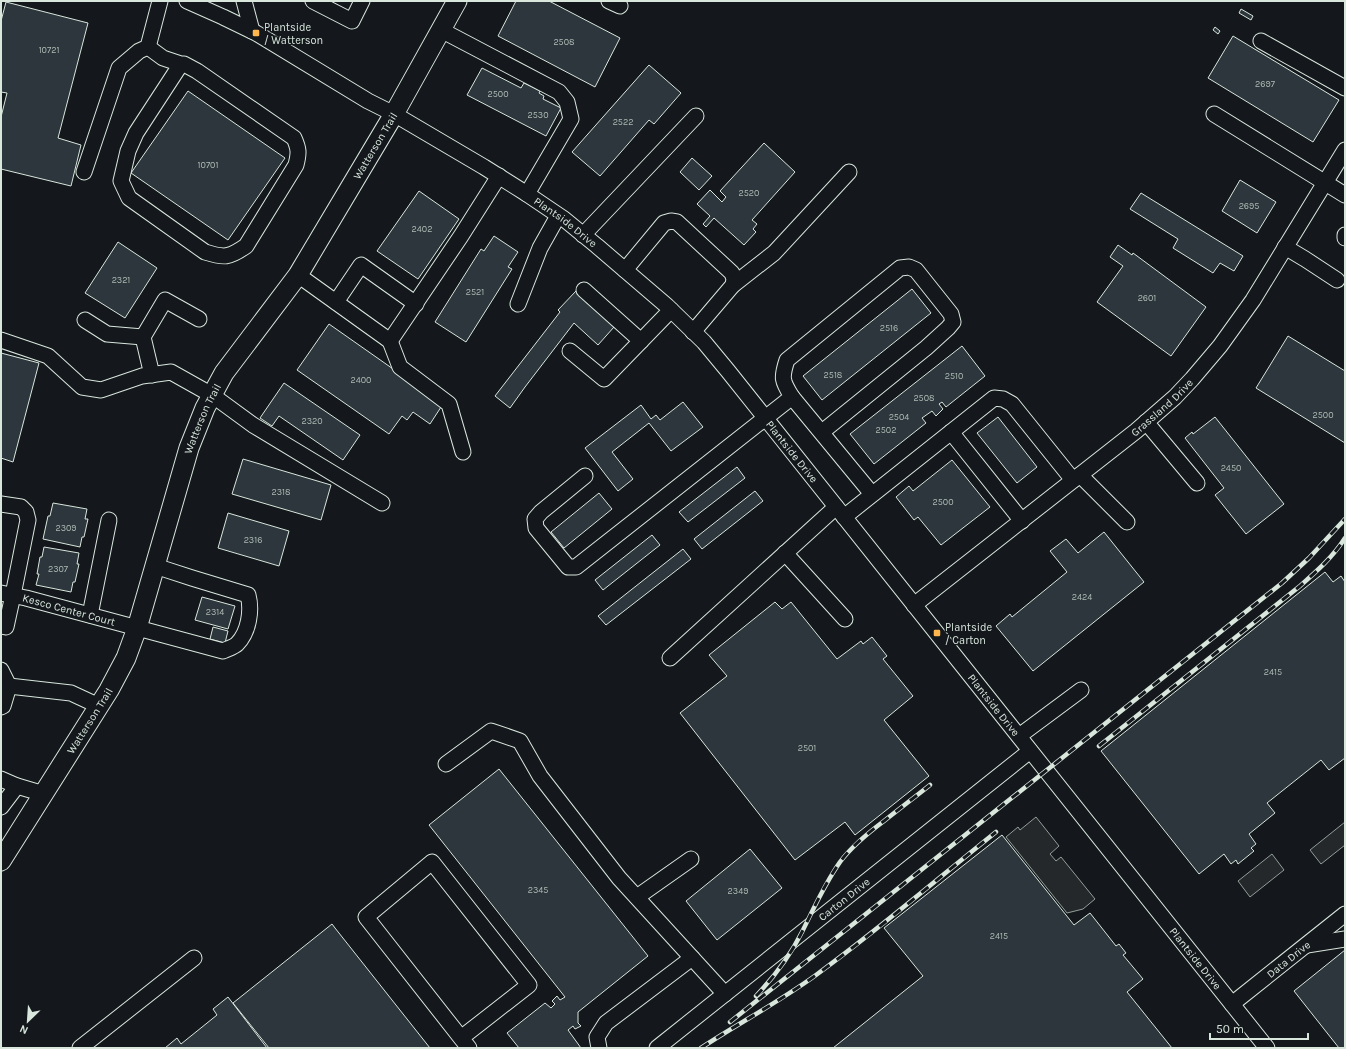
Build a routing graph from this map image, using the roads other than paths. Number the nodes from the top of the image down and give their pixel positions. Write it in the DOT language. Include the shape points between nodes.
graph roads {
  1 [pos="160,1"];
  2 [pos="187,1"];
  3 [pos="244,1"];
  4 [pos="314,1"];
  5 [pos="362,1"];
  6 [pos="456,1"];
  7 [pos="441,30"];
  8 [pos="252,31"];
  9 [pos="1261,41"];
  10 [pos="148,47"];
  11 [pos="181,64"];
  12 [pos="1345,88"];
  13 [pos="394,114"];
  14 [pos="1214,114"];
  15 [pos="696,116"];
  16 [pos="1345,150"];
  17 [pos="84,172"];
  18 [pos="849,172"];
  19 [pos="499,176"];
  20 [pos="1325,182"];
  21 [pos="527,194"];
  22 [pos="1345,195"];
  23 [pos="558,216"];
  24 [pos="583,235"];
  25 [pos="1345,235"];
  26 [pos="1345,238"];
  27 [pos="1285,247"];
  28 [pos="625,270"];
  29 [pos="298,275"];
  30 [pos="1337,280"];
  31 [pos="733,285"];
  32 [pos="584,290"];
  33 [pos="336,302"];
  34 [pos="416,304"];
  35 [pos="518,304"];
  36 [pos="671,310"];
  37 [pos="199,319"];
  38 [pos="85,320"];
  39 [pos="693,332"];
  40 [pos="143,337"];
  41 [pos="1,340"];
  42 [pos="390,341"];
  43 [pos="641,341"];
  44 [pos="570,351"];
  45 [pos="152,375"];
  46 [pos="212,395"];
  47 [pos="792,397"];
  48 [pos="765,418"];
  49 [pos="1146,422"];
  50 [pos="822,432"];
  51 [pos="951,432"];
  52 [pos="463,452"];
  53 [pos="585,476"];
  54 [pos="1077,478"];
  55 [pos="1197,483"];
  56 [pos="872,494"];
  57 [pos="382,503"];
  58 [pos="1,504"];
  59 [pos="840,512"];
  60 [pos="109,520"];
  61 [pos="1022,521"];
  62 [pos="1127,522"];
  63 [pos="785,553"];
  64 [pos="155,566"];
  65 [pos="7,594"];
  66 [pos="914,605"];
  67 [pos="90,615"];
  68 [pos="845,619"];
  69 [pos="1,626"];
  70 [pos="137,628"];
  71 [pos="670,658"];
  72 [pos="1,670"];
  73 [pos="9,686"];
  74 [pos="1080,690"];
  75 [pos="99,706"];
  76 [pos="1,707"];
  77 [pos="1019,736"];
  78 [pos="1030,751"];
  79 [pos="446,764"];
  80 [pos="1,779"];
  81 [pos="17,786"];
  82 [pos="44,794"];
  83 [pos="1,807"];
  84 [pos="691,859"];
  85 [pos="1,861"];
  86 [pos="637,897"];
  87 [pos="1345,914"];
  88 [pos="1345,939"];
  89 [pos="1306,945"];
  90 [pos="194,958"];
  91 [pos="692,958"];
  92 [pos="725,994"];
  93 [pos="1232,1004"];
  94 [pos="465,1043"];
  95 [pos="80,1048"];
  96 [pos="599,1048"];
  97 [pos="657,1048"];
  98 [pos="1267,1048"];
  1 -- 10 [label="street"];
  2 -- 8 [label="street, Plantside Drive"];
  3 -- 8 [label="street"];
  4 -- 5 [label="street" via="352,21"];
  6 -- 7 [label="main road, Watterson Trail"];
  7 -- 13 [label="main road, Watterson Trail"];
  7 -- 21 [label="street" via="559,92 568,102 571,119"];
  8 -- 13 [label="street, Plantside Drive"];
  9 -- 12 [label="street"];
  10 -- 11 [label="street" via="163,58"];
  10 -- 17 [label="street" via="139,51 119,68"];
  11 -- 11 [label="street" via="197,71 294,138 298,147 296,165 246,246 233,255 218,256 205,252 129,198 121,181 128,151 136,133"];
  13 -- 19 [label="street, Plantside Drive"];
  13 -- 29 [label="main road, Watterson Trail"];
  14 -- 20 [label="street"];
  15 -- 24 [label="street"];
  16 -- 20 [label="street, Grassland Drive"];
  18 -- 31 [label="street" via="774,253"];
  19 -- 21 [label="street, Plantside Drive"];
  19 -- 34 [label="street"];
  20 -- 22 [label="street"];
  20 -- 27 [label="street, Grassland Drive"];
  21 -- 23 [label="street, Plantside Drive"];
  23 -- 24 [label="street, Plantside Drive"];
  23 -- 35 [label="street" via="540,248"];
  24 -- 28 [label="street, Plantside Drive"];
  25 -- 26 [label="street"];
  27 -- 30 [label="street"];
  27 -- 49 [label="street, Grassland Drive" via="1253,300 1220,346 1175,396"];
  28 -- 31 [label="street" via="664,223 671,221 677,222 732,273"];
  28 -- 36 [label="street, Plantside Drive"];
  29 -- 33 [label="street"];
  29 -- 46 [label="main road, Watterson Trail" via="224,373"];
  31 -- 39 [label="street"];
  32 -- 43 [label="street"];
  33 -- 34 [label="street" via="361,265"];
  33 -- 42 [label="street"];
  34 -- 42 [label="street"];
  36 -- 39 [label="street, Plantside Drive"];
  36 -- 43 [label="street"];
  37 -- 40 [label="street" via="165,300"];
  38 -- 40 [label="street" via="107,334"];
  39 -- 48 [label="street, Plantside Drive"];
  40 -- 45 [label="street"];
  41 -- 45 [label="street" via="48,356 82,387 101,390"];
  42 -- 52 [label="street" via="400,367 449,404"];
  43 -- 44 [label="street" via="604,378"];
  45 -- 46 [label="street" via="171,372"];
  46 -- 57 [label="street" via="253,425"];
  46 -- 64 [label="main road, Watterson Trail" via="189,448"];
  47 -- 48 [label="street"];
  47 -- 50 [label="street"];
  47 -- 50 [label="street" via="784,384 783,372 787,360 900,268 909,267 916,270 951,314 953,322 926,348"];
  48 -- 53 [label="street" via="576,567 568,567 536,528 535,519 540,512"];
  48 -- 59 [label="street, Plantside Drive"];
  49 -- 54 [label="street, Grassland Drive"];
  49 -- 55 [label="street"];
  50 -- 56 [label="street"];
  51 -- 54 [label="street" via="994,398 1003,399 1012,404"];
  51 -- 56 [label="street"];
  51 -- 61 [label="street"];
  54 -- 61 [label="street, Grassland Drive"];
  54 -- 62 [label="street"];
  56 -- 59 [label="street"];
  58 -- 65 [label="street" via="20,507 26,512 28,520"];
  59 -- 63 [label="street"];
  59 -- 66 [label="street, Plantside Drive"];
  60 -- 67 [label="street"];
  61 -- 66 [label="street, Grassland Drive"];
  63 -- 68 [label="street"];
  63 -- 71 [label="street"];
  64 -- 70 [label="main road, Watterson Trail"];
  64 -- 70 [label="street, Kesco Center Court" via="248,595 250,604 246,630 237,645 223,651"];
  65 -- 67 [label="street, Kesco Center Court"];
  65 -- 69 [label="street" via="6,627"];
  66 -- 77 [label="street, Plantside Drive"];
  67 -- 70 [label="street, Kesco Center Court"];
  70 -- 75 [label="main road, Watterson Trail" via="126,658"];
  72 -- 73 [label="street"];
  73 -- 75 [label="street" via="71,693"];
  73 -- 76 [label="street"];
  74 -- 77 [label="street"];
  75 -- 82 [label="main road, Watterson Trail"];
  77 -- 78 [label="street, Plantside Drive"];
  78 -- 92 [label="street, Carton Drive"];
  78 -- 93 [label="street, Plantside Drive"];
  79 -- 86 [label="street" via="491,731 520,740 540,776 619,878"];
  80 -- 81 [label="street"];
  81 -- 82 [label="street"];
  81 -- 83 [label="street"];
  82 -- 85 [label="main road, Watterson Trail"];
  84 -- 86 [label="street"];
  86 -- 91 [label="street"];
  87 -- 89 [label="street, Data Drive"];
  88 -- 89 [label="street"];
  89 -- 93 [label="street, Data Drive"];
  90 -- 95 [label="street"];
  91 -- 92 [label="street"];
  91 -- 96 [label="street" via="606,1023 597,1037"];
  92 -- 97 [label="street, Carton Drive"];
  93 -- 98 [label="street, Plantside Drive"];
  94 -- 94 [label="street" via="529,985 432,862 366,917"];
}
